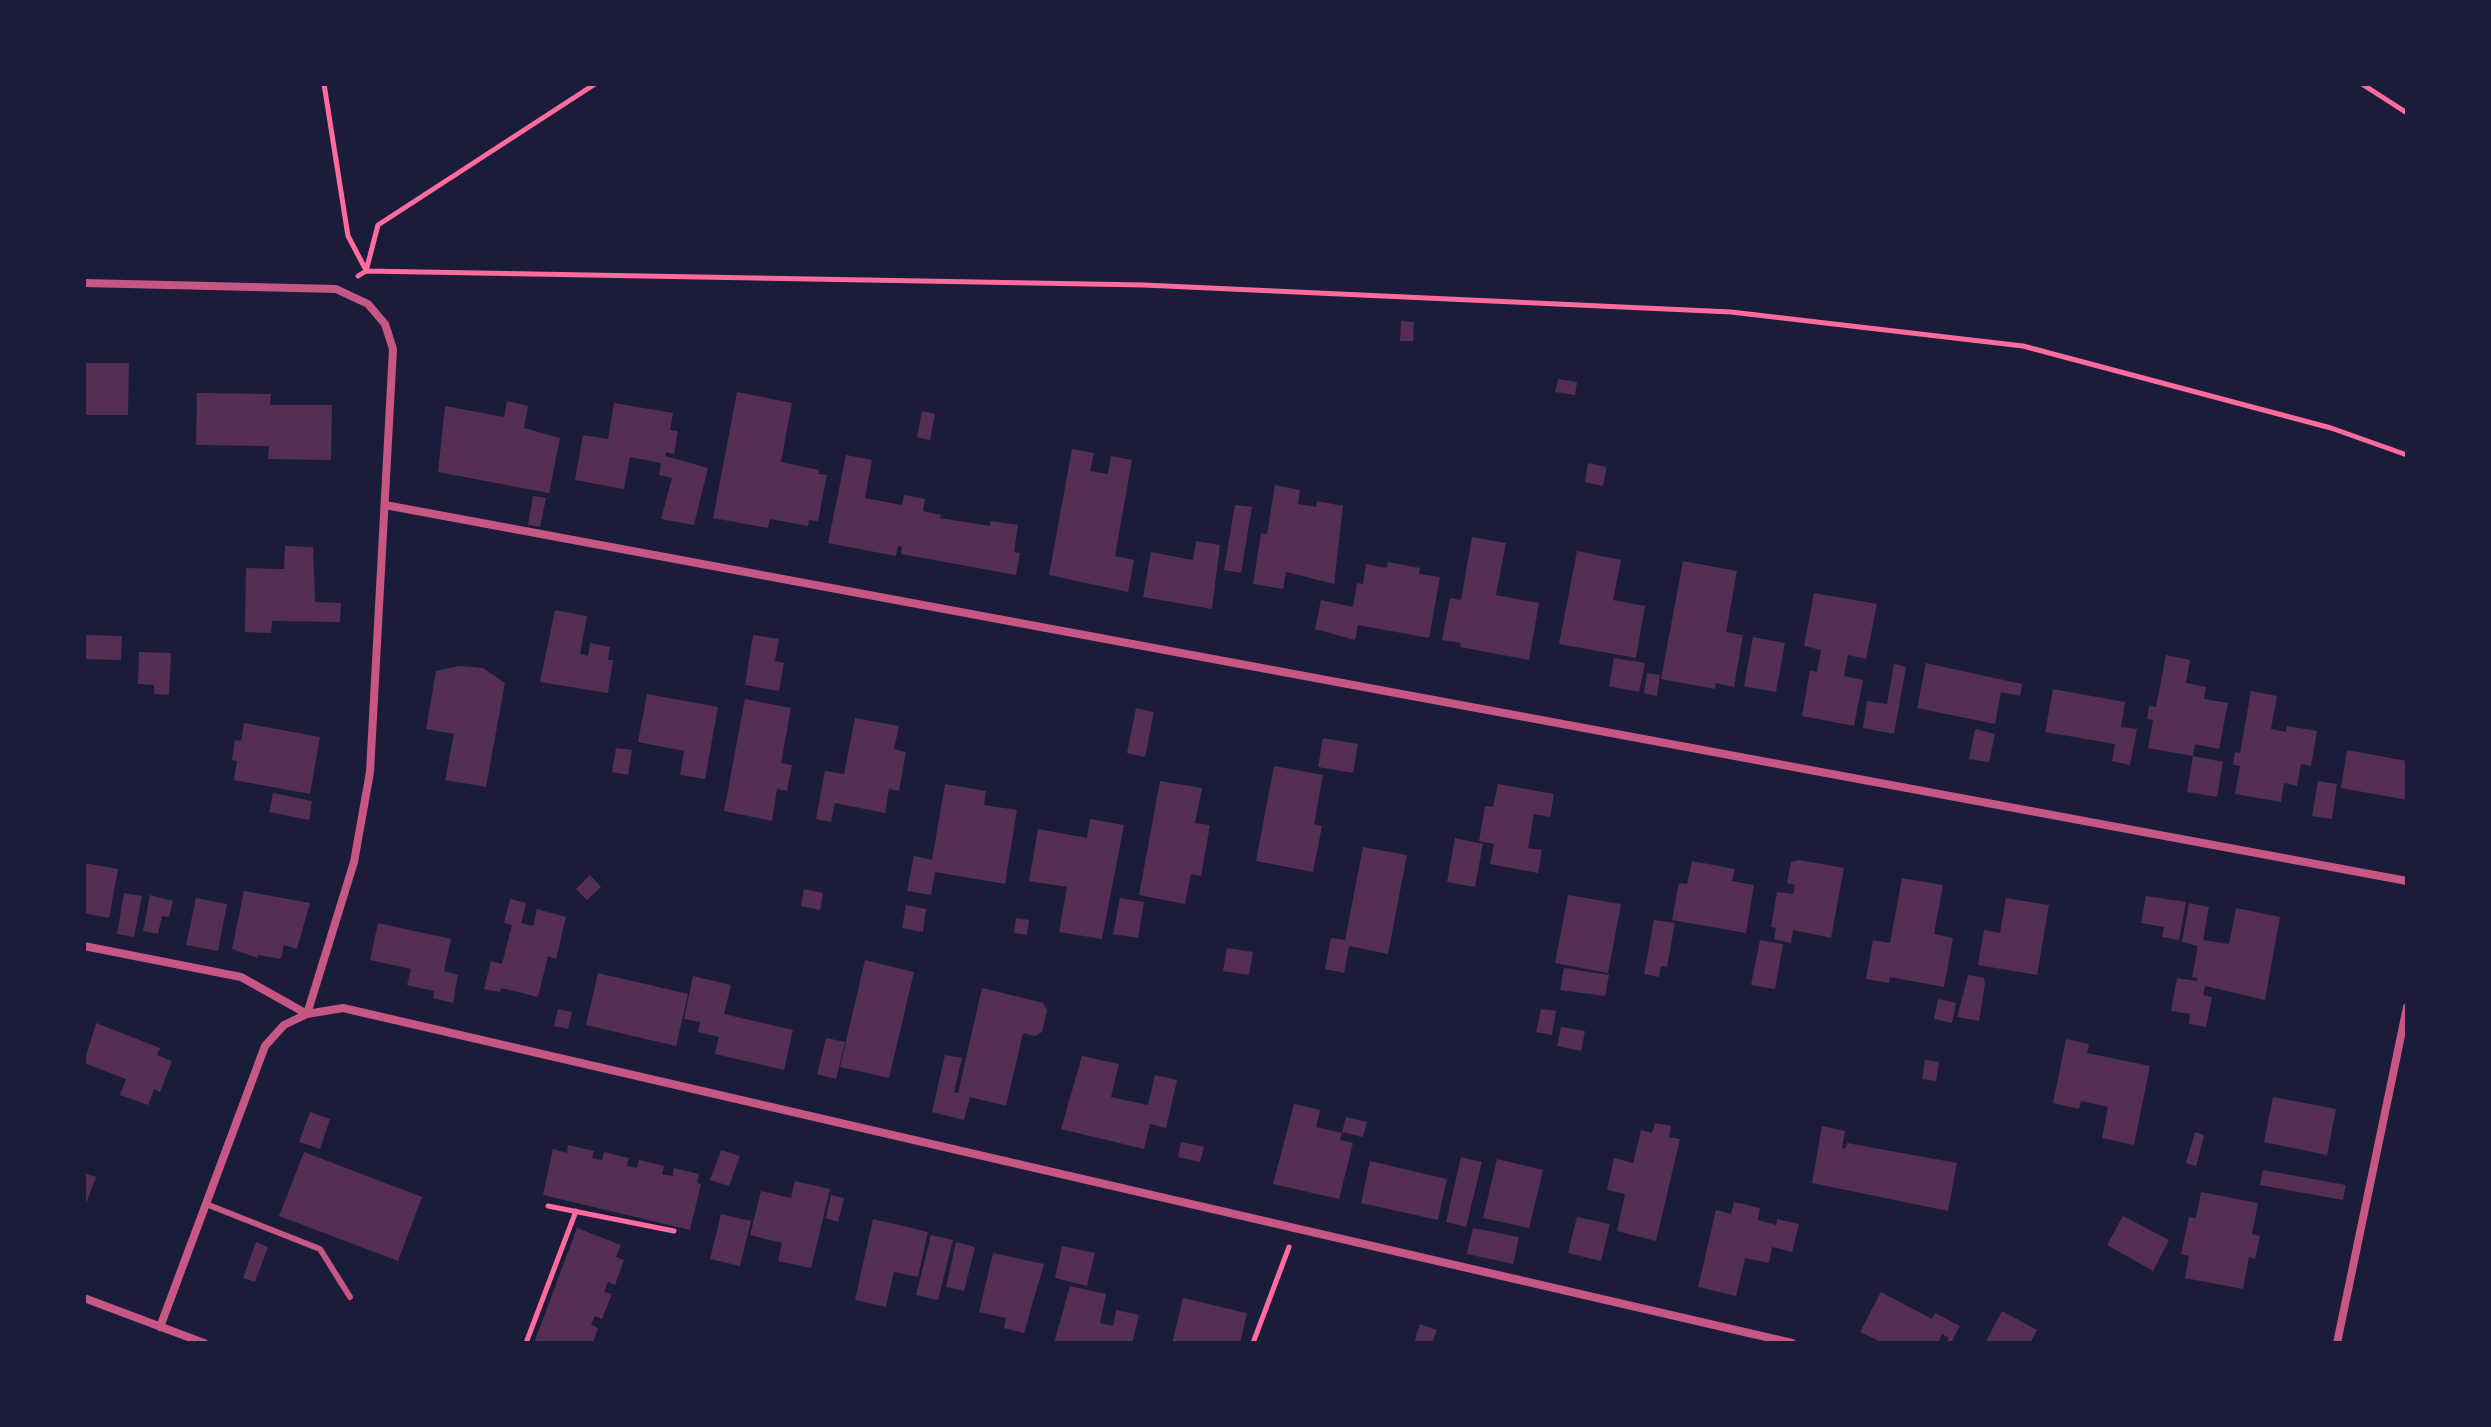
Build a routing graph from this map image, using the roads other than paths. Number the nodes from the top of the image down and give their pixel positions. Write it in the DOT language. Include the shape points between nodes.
graph roads {
  1 [pos="84,283"];
  2 [pos="385,505"];
  3 [pos="2407,881"];
  4 [pos="84,946"];
  5 [pos="2407,1007"];
  6 [pos="307,1014"];
  7 [pos="206,1204"];
  8 [pos="350,1297"];
  9 [pos="84,1298"];
  10 [pos="160,1327"];
  11 [pos="198,1342"];
  12 [pos="1792,1343"];
  13 [pos="2337,1343"];
  1 -- 2 [label="street" via="336,289 368,304 385,324 393,349"];
  2 -- 3 [label="street"];
  2 -- 6 [label="street" via="370,772 354,862"];
  4 -- 6 [label="street" via="241,977"];
  5 -- 13 [label="street"];
  6 -- 7 [label="street" via="284,1025 265,1046"];
  6 -- 12 [label="street" via="343,1008"];
  7 -- 8 [label="lane" via="320,1249"];
  7 -- 10 [label="street"];
  9 -- 10 [label="street"];
  10 -- 11 [label="street"];
}
